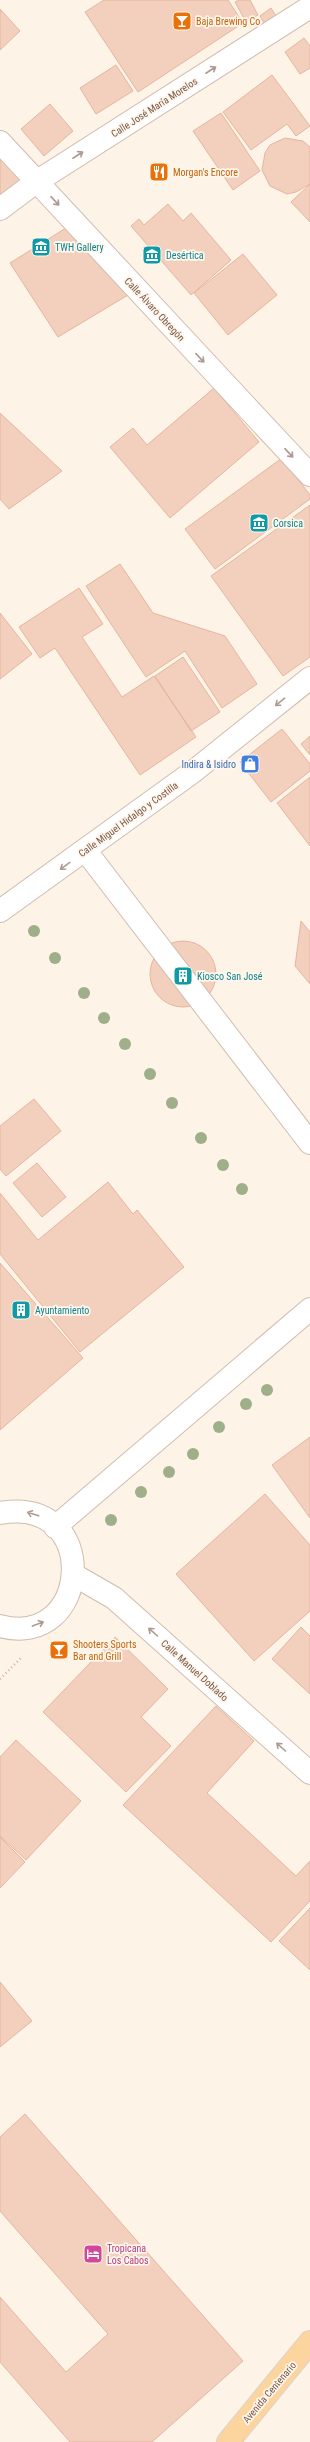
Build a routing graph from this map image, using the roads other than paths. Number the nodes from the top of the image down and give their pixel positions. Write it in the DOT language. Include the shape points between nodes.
graph roads {
  1 [pos="310,7"];
  2 [pos="0,142"];
  3 [pos="36,182"];
  4 [pos="0,210"];
  5 [pos="310,476"];
  6 [pos="310,678"];
  7 [pos="86,850"];
  8 [pos="0,911"];
  9 [pos="310,1143"];
  10 [pos="310,1309"];
  11 [pos="0,1513"];
  12 [pos="55,1527"];
  13 [pos="74,1575"];
  14 [pos="0,1626"];
  15 [pos="310,1773"];
  16 [pos="310,2342"];
  17 [pos="228,2442"];
  3 -- 1 [label="street, Calle José María Morelos, one-way"];
  2 -- 3 [label="street, Calle Álvaro Obregón"];
  3 -- 4 [label="street, Calle José María Morelos"];
  3 -- 5 [label="street, Calle Álvaro Obregón, one-way"];
  6 -- 7 [label="street, Calle Miguel Hidalgo y Costilla, one-way" via="194,771"];
  7 -- 8 [label="street, Calle Miguel Hidalgo y Costilla, one-way"];
  7 -- 9 [label="street"];
  10 -- 12 [label="street"];
  12 -- 11 [label="street, one-way" via="40,1516 25,1511"];
  12 -- 13 [label="street" via="70,1548"];
  14 -- 13 [label="street, one-way" via="28,1628 45,1621 60,1609 70,1593"];
  15 -- 13 [label="street, Calle Manuel Doblado, one-way" via="114,1598"];
  16 -- 17 [label="main road, Avenida Centenario"];
}
